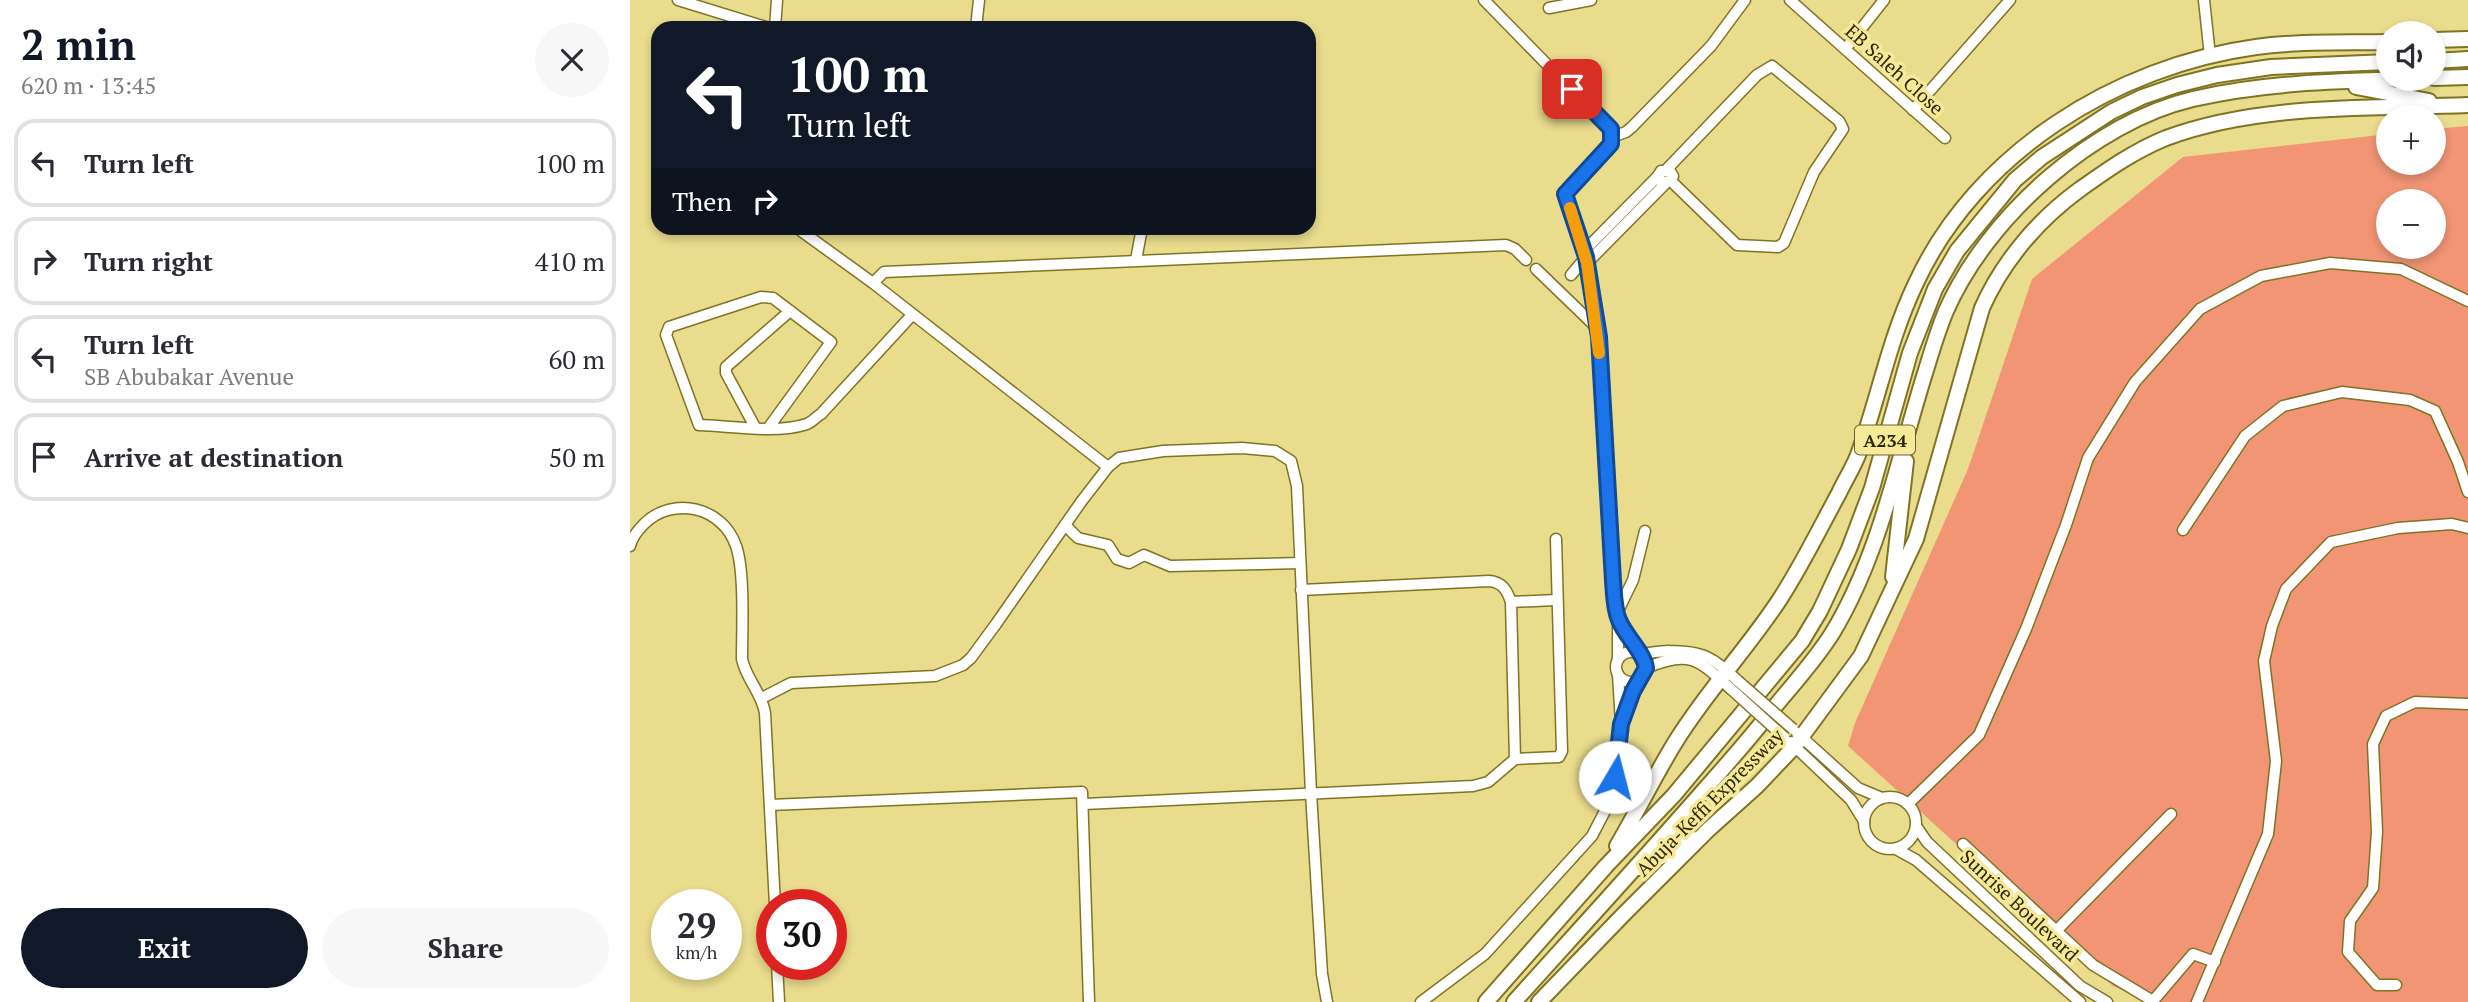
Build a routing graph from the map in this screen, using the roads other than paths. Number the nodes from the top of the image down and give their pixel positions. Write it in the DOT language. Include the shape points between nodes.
graph roads {
  1 [pos="678,0"];
  2 [pos="777,0"];
  3 [pos="979,0"];
  4 [pos="1484,0"];
  5 [pos="1591,0"];
  6 [pos="1745,0"];
  7 [pos="1790,0"];
  8 [pos="1884,0"];
  9 [pos="2010,0"];
  10 [pos="2204,0"];
  11 [pos="1549,8"];
  12 [pos="746,21"];
  13 [pos="776,21"];
  14 [pos="977,21"];
  15 [pos="2468,39"];
  16 [pos="2446,40"];
  17 [pos="2376,42"];
  18 [pos="1846,48"];
  19 [pos="2210,56"];
  20 [pos="2468,59"];
  21 [pos="2446,60"];
  22 [pos="2376,63"];
  23 [pos="2468,77"];
  24 [pos="2446,78"];
  25 [pos="2376,80"];
  26 [pos="2317,82"];
  27 [pos="2468,104"];
  28 [pos="2449,106"];
  29 [pos="1913,110"];
  30 [pos="1611,133"];
  31 [pos="1945,138"];
  32 [pos="1665,177"];
  33 [pos="807,235"];
  34 [pos="1141,235"];
  35 [pos="1586,257"];
  36 [pos="1136,260"];
  37 [pos="1526,260"];
  38 [pos="1536,270"];
  39 [pos="1570,275"];
  40 [pos="873,283"];
  41 [pos="2468,301"];
  42 [pos="789,310"];
  43 [pos="912,315"];
  44 [pos="1599,337"];
  45 [pos="1898,393"];
  46 [pos="1911,422"];
  47 [pos="755,427"];
  48 [pos="769,427"];
  49 [pos="1857,456"];
  50 [pos="1108,467"];
  51 [pos="2468,492"];
  52 [pos="1065,525"];
  53 [pos="2468,528"];
  54 [pos="2183,530"];
  55 [pos="1645,531"];
  56 [pos="1556,539"];
  57 [pos="630,546"];
  58 [pos="1300,563"];
  59 [pos="1301,590"];
  60 [pos="1891,592"];
  61 [pos="1556,600"];
  62 [pos="1511,602"];
  63 [pos="1618,616"];
  64 [pos="1639,654"];
  65 [pos="1618,659"];
  66 [pos="1646,668"];
  67 [pos="1618,674"];
  68 [pos="1726,680"];
  69 [pos="1638,681"];
  70 [pos="762,698"];
  71 [pos="2468,704"];
  72 [pos="1621,724"];
  73 [pos="1794,738"];
  74 [pos="1515,760"];
  75 [pos="1311,793"];
  76 [pos="1882,798"];
  77 [pos="1084,804"];
  78 [pos="1908,804"];
  79 [pos="770,805"];
  80 [pos="2171,814"];
  81 [pos="1864,821"];
  82 [pos="1916,826"];
  83 [pos="1709,830"];
  84 [pos="1963,844"];
  85 [pos="1896,849"];
  86 [pos="1606,866"];
  87 [pos="1631,873"];
  88 [pos="774,889"];
  89 [pos="2056,931"];
  90 [pos="2215,962"];
  91 [pos="778,980"];
  92 [pos="2396,985"];
  93 [pos="779,1002"];
  94 [pos="1089,1002"];
  95 [pos="1327,1002"];
  96 [pos="1421,1002"];
  97 [pos="1486,1002"];
  98 [pos="1514,1002"];
  99 [pos="1539,1002"];
  100 [pos="2080,1002"];
  101 [pos="2107,1002"];
  102 [pos="2197,1002"];
  1 -- 12 [label="street"];
  2 -- 13 [label="street"];
  3 -- 14 [label="street"];
  4 -- 30 [label="street"];
  5 -- 11 [label="street"];
  6 -- 30 [label="street" via="1694,64 1632,127"];
  7 -- 18 [label="street, EB Saleh Close"];
  8 -- 18 [label="street"];
  9 -- 29 [label="street"];
  10 -- 19 [label="street"];
  15 -- 16 [label="highway"];
  17 -- 19 [label="highway" via="2271,46"];
  18 -- 29 [label="street, EB Saleh Close"];
  19 -- 49 [label="highway" via="2140,76 2075,111 2028,145 1961,210 1930,255 1900,320"];
  20 -- 21 [label="highway"];
  22 -- 45 [label="highway, Abuja-Keffi Expressway / A234" via="2271,67 2177,85 2142,97 2042,157 2015,180 1957,251 1931,298"];
  23 -- 24 [label="highway"];
  25 -- 26 [label="highway, Abuja-Keffi Expressway / A234"];
  26 -- 28 [label="highway"];
  26 -- 46 [label="highway, Abuja-Keffi Expressway / A234" via="2189,99 2132,122 2057,171 2025,199 1965,276 1947,309"];
  27 -- 28 [label="highway, Abuja-Keffi Expressway"];
  28 -- 60 [label="highway, Abuja-Keffi Expressway" via="2264,116 2200,128 2122,159 2057,207 2016,251 1982,308 1933,486 1916,539"];
  29 -- 31 [label="street, EB Saleh Close"];
  30 -- 35 [label="street" via="1611,144 1565,194"];
  32 -- 32 [label="street" via="1737,245 1778,247 1784,243 1814,172 1843,129 1773,66 1757,75"];
  32 -- 35 [label="street"];
  33 -- 40 [label="street"];
  34 -- 36 [label="street"];
  35 -- 39 [label="street"];
  35 -- 44 [label="street"];
  36 -- 37 [label="street" via="1506,245"];
  36 -- 40 [label="street" via="884,272"];
  38 -- 44 [label="street" via="1594,326"];
  40 -- 43 [label="street"];
  41 -- 78 [label="street" via="2401,269 2330,264 2262,276 2200,309 2135,382 2088,458 2026,629 1979,735"];
  42 -- 47 [label="street" via="726,367"];
  42 -- 47 [label="street" via="773,298 761,297 669,327 666,335 699,425"];
  42 -- 48 [label="street" via="831,342"];
  43 -- 48 [label="street" via="821,414 809,423"];
  43 -- 50 [label="street"];
  44 -- 63 [label="street"];
  45 -- 49 [label="highway"];
  45 -- 86 [label="highway, Abuja-Keffi Expressway / A234" via="1849,549 1802,641 1674,795"];
  46 -- 60 [label="highway"];
  46 -- 87 [label="highway, Abuja-Keffi Expressway / A234" via="1875,540 1832,633 1747,743"];
  47 -- 48 [label="street"];
  49 -- 68 [label="highway" via="1780,599"];
  50 -- 52 [label="street"];
  50 -- 58 [label="street" via="1127,456 1163,452 1275,451 1293,467"];
  51 -- 54 [label="street" via="2435,411 2410,400 2342,392 2283,406 2245,436"];
  52 -- 58 [label="street" via="1078,538 1108,545 1117,559 1129,563 1144,555 1170,566"];
  52 -- 70 [label="street" via="963,665 935,676 791,683"];
  53 -- 90 [label="street" via="2452,524 2398,528 2332,542 2286,589 2264,661 2276,761 2268,834"];
  55 -- 63 [label="street"];
  56 -- 61 [label="street"];
  57 -- 70 [label="street" via="640,528 663,509 690,507 721,524 738,554 744,670"];
  58 -- 59 [label="street"];
  59 -- 62 [label="street" via="1489,581 1504,588"];
  59 -- 75 [label="street"];
  60 -- 73 [label="highway, Abuja-Keffi Expressway" via="1861,656"];
  61 -- 62 [label="street"];
  61 -- 74 [label="street" via="1562,751 1552,759"];
  62 -- 74 [label="street"];
  63 -- 64 [label="street"];
  63 -- 65 [label="street"];
  64 -- 65 [label="street" via="1629,652"];
  64 -- 66 [label="street"];
  64 -- 68 [label="street" via="1693,651 1711,658"];
  65 -- 67 [label="street"];
  66 -- 68 [label="street" via="1665,660 1692,659"];
  66 -- 69 [label="street"];
  67 -- 69 [label="street" via="1626,682"];
  67 -- 72 [label="street"];
  68 -- 73 [label="street, bridge"];
  68 -- 73 [label="street, bridge" via="1738,681"];
  68 -- 86 [label="highway" via="1676,740"];
  69 -- 72 [label="street"];
  70 -- 79 [label="street"];
  71 -- 92 [label="street" via="2415,702 2386,716 2373,744 2377,832 2373,888 2350,920 2348,952 2376,985"];
  72 -- 96 [label="street" via="1611,795 1592,836 1485,954"];
  73 -- 76 [label="street" via="1858,788"];
  73 -- 81 [label="street" via="1851,800"];
  73 -- 83 [label="highway, Abuja-Keffi Expressway" via="1757,786"];
  74 -- 75 [label="street" via="1488,782 1473,786"];
  75 -- 77 [label="street"];
  75 -- 95 [label="street"];
  76 -- 78 [label="street" via="1896,797"];
  76 -- 81 [label="street" via="1870,807"];
  77 -- 79 [label="street" via="1082,792"];
  77 -- 94 [label="street"];
  78 -- 82 [label="street"];
  79 -- 88 [label="street"];
  80 -- 89 [label="street"];
  81 -- 85 [label="street" via="1873,844"];
  82 -- 85 [label="street" via="1910,841"];
  82 -- 101 [label="street, Sunrise Boulevard" via="1927,842 2080,986"];
  83 -- 87 [label="highway"];
  83 -- 99 [label="highway, Abuja-Keffi Expressway"];
  84 -- 89 [label="street"];
  85 -- 100 [label="street, Sunrise Boulevard" via="1916,860"];
  86 -- 97 [label="highway, Abuja-Keffi Expressway / A234"];
  87 -- 98 [label="highway, Abuja-Keffi Expressway / A234"];
  89 -- 90 [label="street" via="2093,965 2153,1001 2193,954"];
  90 -- 102 [label="street"];
  91 -- 93 [label="street"];
}
